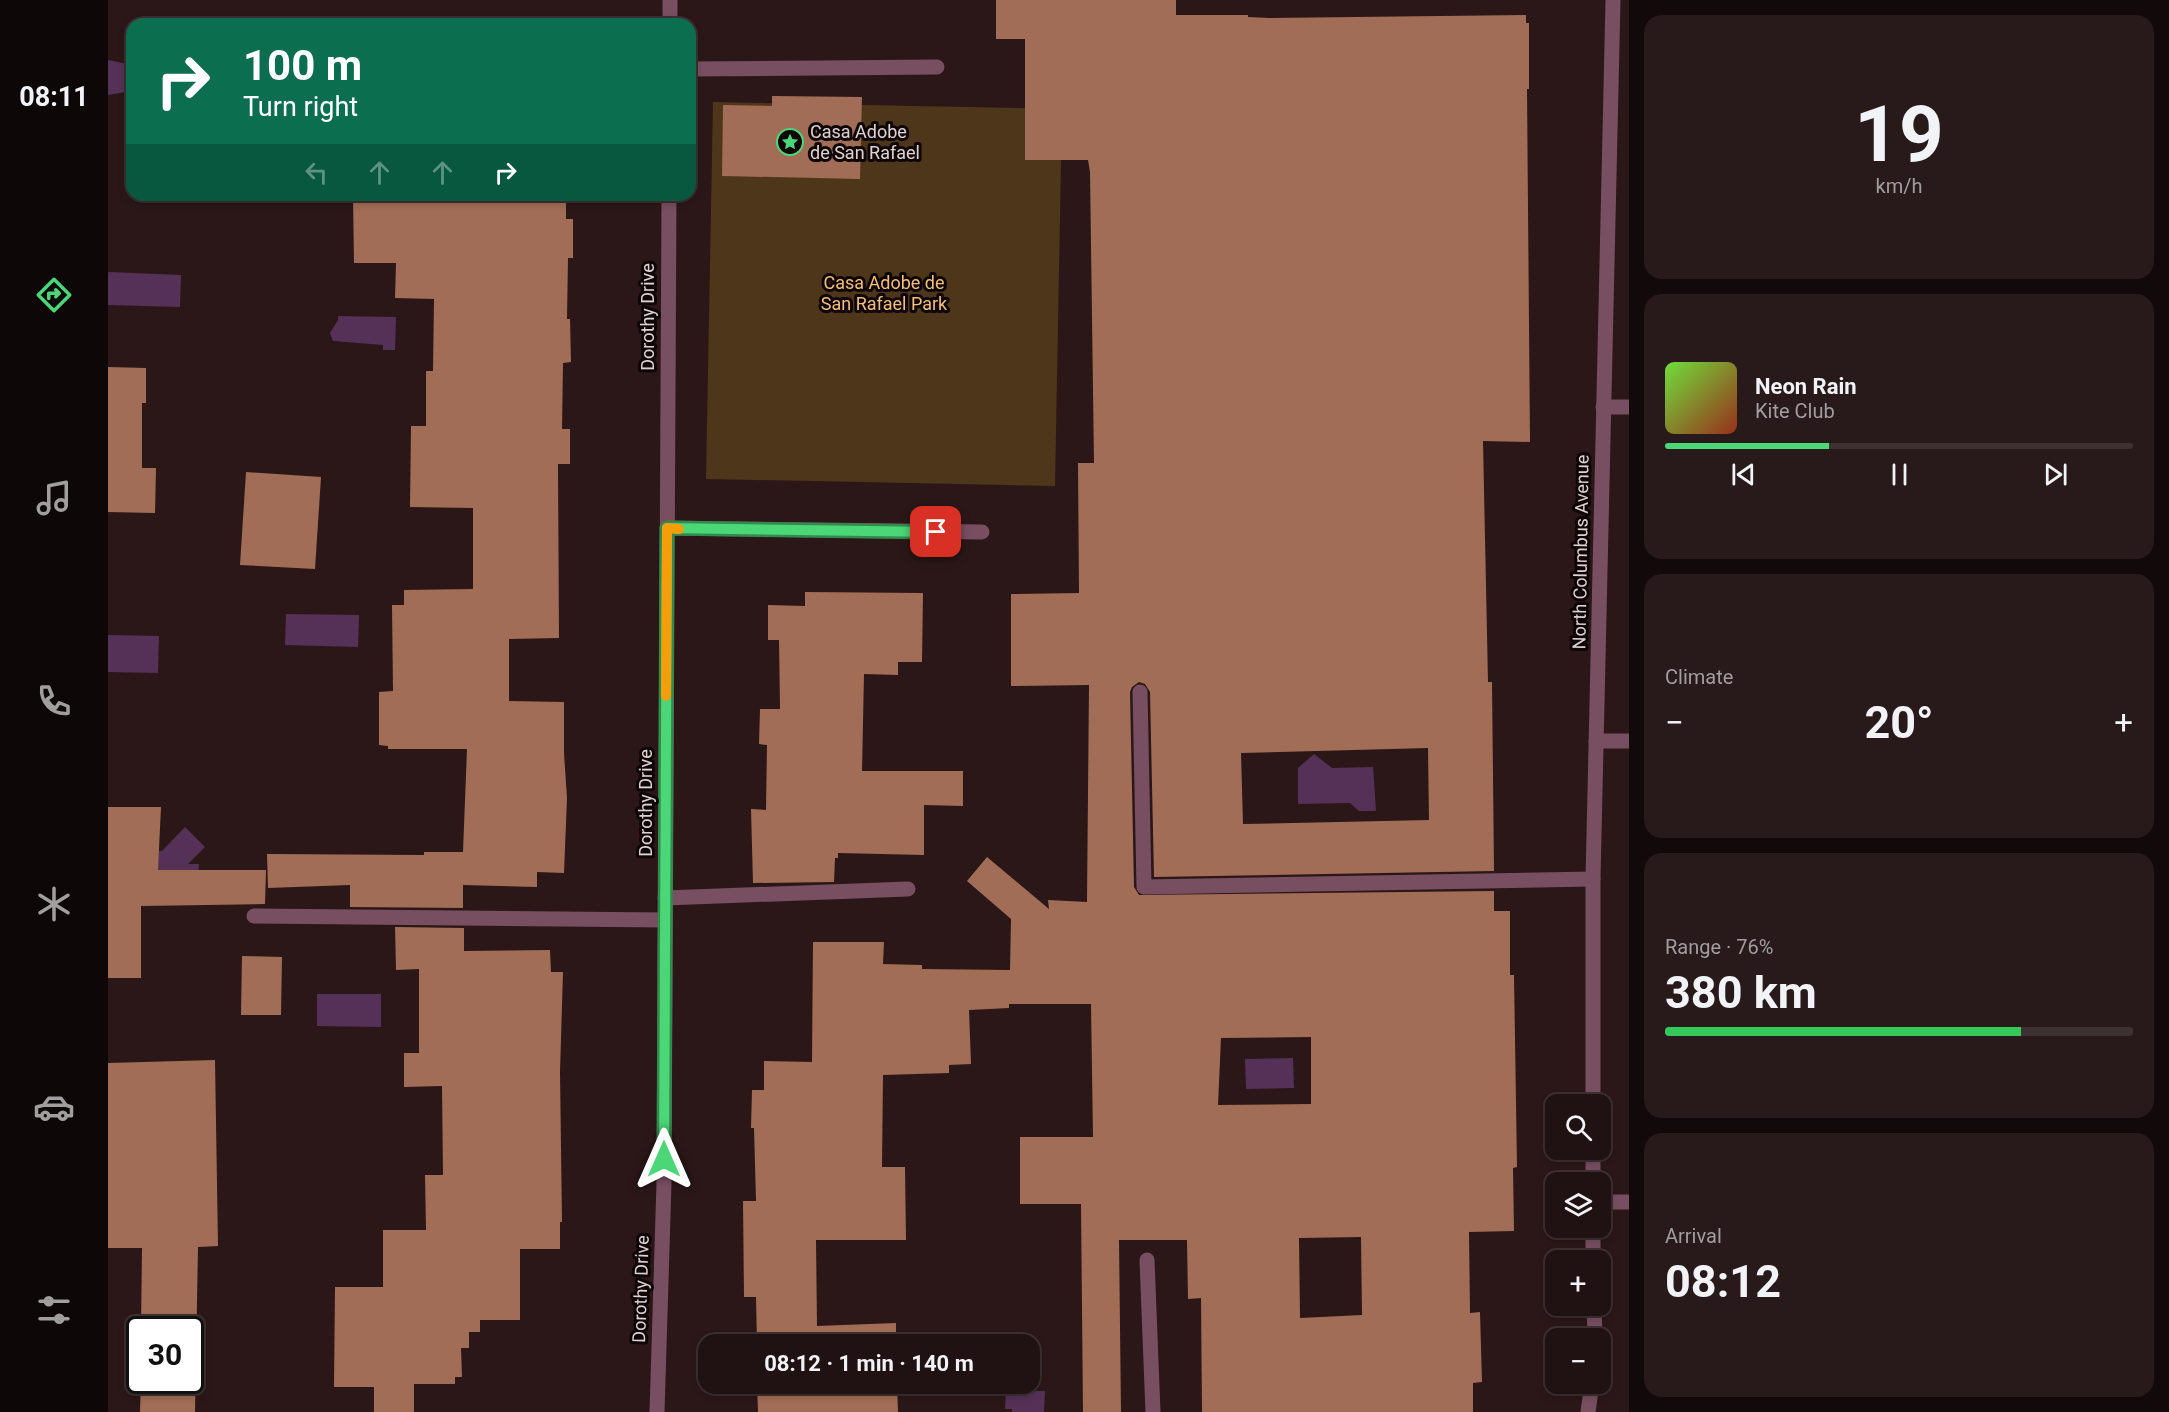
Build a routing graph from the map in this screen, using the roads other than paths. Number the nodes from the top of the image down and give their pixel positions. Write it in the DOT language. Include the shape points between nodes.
graph roads {
  1 [pos="670,0"];
  2 [pos="1613,0"];
  3 [pos="670,18"];
  4 [pos="937,68"];
  5 [pos="696,69"];
  6 [pos="669,201"];
  7 [pos="1604,407"];
  8 [pos="1629,407"];
  9 [pos="667,528"];
  10 [pos="982,532"];
  11 [pos="1140,692"];
  12 [pos="1596,741"];
  13 [pos="1629,741"];
  14 [pos="1593,879"];
  15 [pos="908,889"];
  16 [pos="665,898"];
  17 [pos="254,916"];
  18 [pos="665,920"];
  19 [pos="1593,1094"];
  20 [pos="1611,1202"];
  21 [pos="1629,1202"];
  22 [pos="1148,1260"];
  23 [pos="1590,1394"];
  24 [pos="657,1412"];
  25 [pos="1153,1412"];
  26 [pos="1588,1412"];
  1 -- 3 [label="street"];
  2 -- 7 [label="street, North Columbus Avenue"];
  4 -- 5 [label="street"];
  6 -- 9 [label="street, Dorothy Drive"];
  7 -- 8 [label="street"];
  7 -- 12 [label="street, North Columbus Avenue"];
  9 -- 10 [label="street"];
  9 -- 16 [label="street, Dorothy Drive"];
  11 -- 14 [label="street" via="1144,887"];
  12 -- 13 [label="street"];
  12 -- 14 [label="street, North Columbus Avenue"];
  14 -- 19 [label="street, North Columbus Avenue"];
  15 -- 16 [label="street"];
  16 -- 18 [label="street, Dorothy Drive"];
  17 -- 18 [label="street"];
  18 -- 24 [label="street, Dorothy Drive" via="664,1183"];
  20 -- 21 [label="street"];
  22 -- 25 [label="street"];
  23 -- 26 [label="street"];
}
